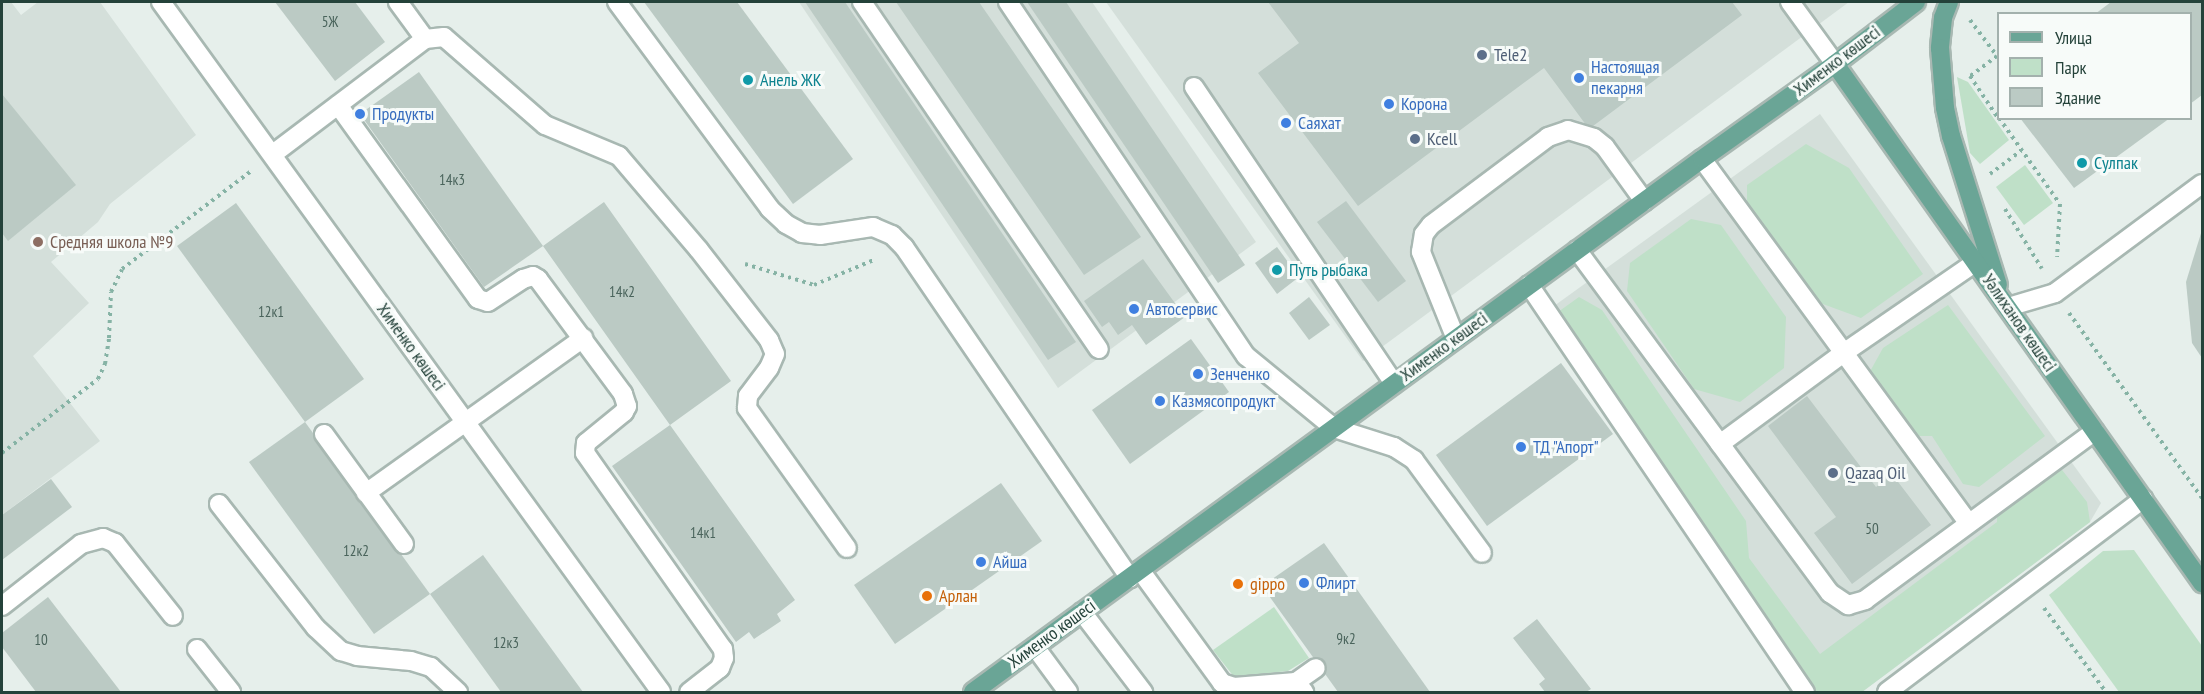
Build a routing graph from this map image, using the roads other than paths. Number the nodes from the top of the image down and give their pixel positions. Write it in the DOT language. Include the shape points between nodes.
graph roads {
  1 [pos="161,2"];
  2 [pos="398,2"];
  3 [pos="617,2"];
  4 [pos="862,2"];
  5 [pos="1008,2"];
  6 [pos="1790,2"];
  7 [pos="1916,2"];
  8 [pos="1949,2"];
  9 [pos="425,39"];
  10 [pos="1835,64"];
  11 [pos="1194,87"];
  12 [pos="338,105"];
  13 [pos="273,154"];
  14 [pos="1702,159"];
  15 [pos="2202,184"];
  16 [pos="1644,201"];
  17 [pos="1577,250"];
  18 [pos="1976,262"];
  19 [pos="1529,285"];
  20 [pos="2005,304"];
  21 [pos="583,338"];
  22 [pos="1456,339"];
  23 [pos="1099,348"];
  24 [pos="1842,354"];
  25 [pos="1394,384"];
  26 [pos="465,421"];
  27 [pos="1334,428"];
  28 [pos="2095,431"];
  29 [pos="324,434"];
  30 [pos="1720,444"];
  31 [pos="366,493"];
  32 [pos="2143,499"];
  33 [pos="219,504"];
  34 [pos="1968,524"];
  35 [pos="404,544"];
  36 [pos="847,548"];
  37 [pos="1482,553"];
  38 [pos="1135,574"];
  39 [pos="2202,583"];
  40 [pos="2,606"];
  41 [pos="1082,612"];
  42 [pos="173,616"];
  43 [pos="1035,647"];
  44 [pos="197,649"];
  45 [pos="1316,668"];
  46 [pos="1300,687"];
  47 [pos="231,693"];
  48 [pos="458,693"];
  49 [pos="661,693"];
  50 [pos="689,693"];
  51 [pos="973,693"];
  52 [pos="1068,693"];
  53 [pos="1143,693"];
  54 [pos="1805,693"];
  55 [pos="1887,693"];
  1 -- 13 [label="street, Хименко көшесі"];
  2 -- 9 [label="street"];
  3 -- 38 [label="street" via="770,209 786,224 820,235 873,227 892,235 904,247"];
  4 -- 23 [label="street"];
  5 -- 27 [label="street" via="1246,356"];
  6 -- 10 [label="street"];
  7 -- 10 [label="main road, Хименко көшесі"];
  8 -- 20 [label="main road" via="1940,48 1945,108"];
  9 -- 12 [label="street"];
  9 -- 36 [label="street" via="444,37 545,125 619,156 699,250 769,340 775,354 748,396 747,408"];
  10 -- 14 [label="main road, Хименко көшесі"];
  10 -- 18 [label="main road, Уәлиханов көшесі"];
  11 -- 25 [label="street"];
  12 -- 13 [label="street"];
  12 -- 21 [label="street" via="478,299 488,302 533,276 543,283"];
  13 -- 26 [label="street, Хименко көшесі"];
  14 -- 16 [label="main road, Хименко көшесі"];
  14 -- 24 [label="street"];
  15 -- 20 [label="street" via="2055,294"];
  16 -- 17 [label="main road, Хименко көшесі"];
  16 -- 22 [label="street" via="1605,147 1594,138 1568,130 1548,137 1424,234 1424,261"];
  17 -- 19 [label="main road, Хименко көшесі"];
  17 -- 30 [label="street"];
  18 -- 20 [label="main road, Уәлиханов көшесі"];
  18 -- 24 [label="street"];
  19 -- 22 [label="main road, Хименко көшесі"];
  19 -- 54 [label="street"];
  20 -- 28 [label="main road, Уәлиханов көшесі"];
  21 -- 26 [label="street"];
  21 -- 50 [label="street" via="623,394 627,406 586,443 585,453 723,649 720,668"];
  22 -- 25 [label="main road, Хименко көшесі"];
  24 -- 30 [label="street"];
  24 -- 34 [label="street"];
  25 -- 27 [label="main road, Хименко көшесі"];
  26 -- 31 [label="street"];
  26 -- 49 [label="street, Хименко көшесі"];
  27 -- 37 [label="street" via="1394,447 1414,460"];
  27 -- 38 [label="main road, Хименко көшесі"];
  28 -- 32 [label="main road, Уәлиханов көшесі"];
  28 -- 34 [label="street"];
  29 -- 31 [label="street"];
  30 -- 34 [label="street" via="1830,593 1848,605 1865,600"];
  31 -- 35 [label="street"];
  32 -- 39 [label="main road, Уәлиханов көшесі"];
  32 -- 55 [label="street"];
  33 -- 48 [label="street" via="316,628 341,651 357,657 411,661 430,667"];
  38 -- 41 [label="main road, Хименко көшесі"];
  38 -- 46 [label="street" via="1222,683 1234,687"];
  40 -- 42 [label="street" via="81,544 104,538 115,543"];
  41 -- 43 [label="main road, Хименко көшесі"];
  41 -- 53 [label="street"];
  43 -- 51 [label="main road, Хименко көшесі"];
  43 -- 52 [label="street"];
  44 -- 47 [label="street"];
  45 -- 46 [label="street"];
}
